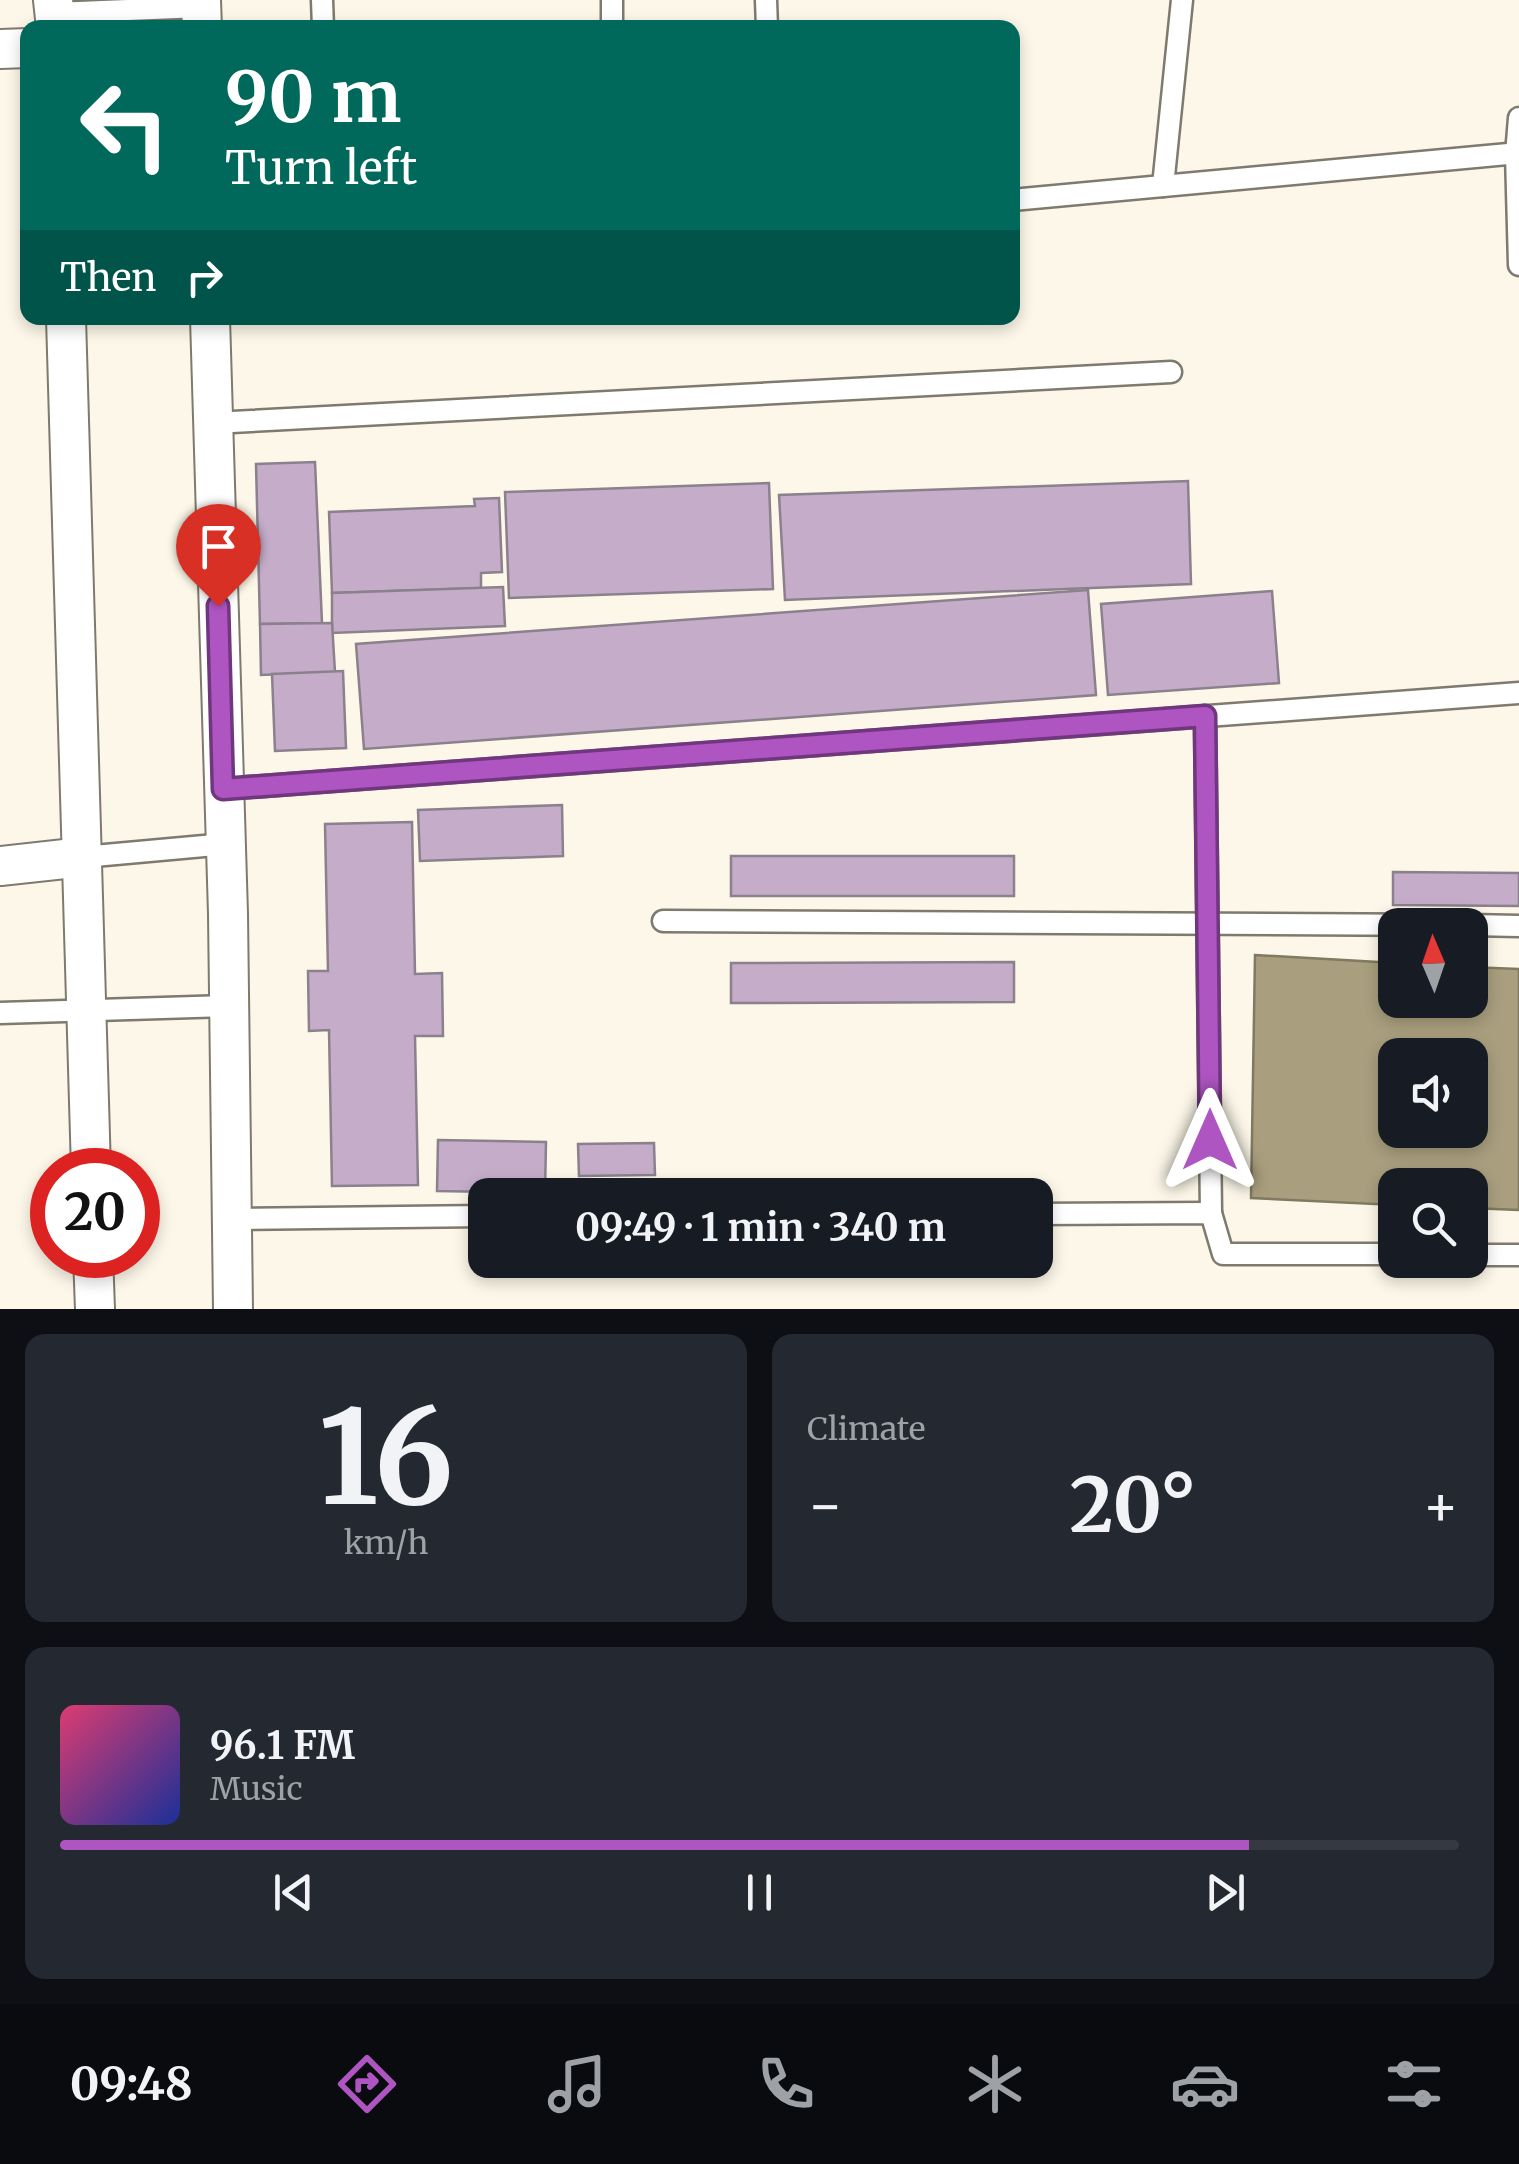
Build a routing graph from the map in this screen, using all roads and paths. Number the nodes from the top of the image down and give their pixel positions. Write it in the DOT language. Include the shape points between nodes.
graph roads {
  1 [pos="1182,0"];
  2 [pos="201,11"];
  3 [pos="54,13"];
  4 [pos="1519,118"];
  5 [pos="1518,154"];
  6 [pos="1163,186"];
  7 [pos="1020,199"];
  8 [pos="1519,264"];
  9 [pos="66,325"];
  10 [pos="210,325"];
  11 [pos="1171,372"];
  12 [pos="213,423"];
  13 [pos="1519,693"];
  14 [pos="1205,716"];
  15 [pos="223,789"];
  16 [pos="226,844"];
  17 [pos="83,857"];
  18 [pos="0,866"];
  19 [pos="663,920"];
  20 [pos="1210,922"];
  21 [pos="1378,924"];
  22 [pos="1488,925"];
  23 [pos="1519,926"];
  24 [pos="227,1006"];
  25 [pos="87,1008"];
  26 [pos="0,1013"];
  27 [pos="90,1148"];
  28 [pos="1211,1213"];
  29 [pos="1053,1214"];
  30 [pos="468,1216"];
  31 [pos="231,1219"];
  32 [pos="1378,1254"];
  33 [pos="1488,1255"];
  34 [pos="1519,1255"];
  35 [pos="94,1278"];
  36 [pos="95,1309"];
  37 [pos="233,1309"];
  1 -- 6 [label="lane"];
  2 -- 3 [label="lane"];
  4 -- 5 [label="lane"];
  5 -- 6 [label="lane"];
  5 -- 8 [label="lane"];
  6 -- 7 [label="lane"];
  9 -- 17 [label="street"];
  10 -- 12 [label="street"];
  11 -- 12 [label="lane"];
  12 -- 15 [label="street"];
  13 -- 14 [label="lane"];
  14 -- 15 [label="lane"];
  14 -- 20 [label="lane"];
  15 -- 16 [label="street"];
  16 -- 17 [label="lane"];
  16 -- 24 [label="street"];
  17 -- 18 [label="street"];
  17 -- 25 [label="street"];
  19 -- 20 [label="lane"];
  20 -- 21 [label="lane"];
  20 -- 28 [label="lane"];
  22 -- 23 [label="lane"];
  24 -- 25 [label="lane"];
  24 -- 31 [label="street"];
  25 -- 26 [label="lane"];
  25 -- 27 [label="street"];
  28 -- 29 [label="lane"];
  28 -- 32 [label="lane" via="1223,1254"];
  30 -- 31 [label="lane"];
  31 -- 37 [label="street"];
  33 -- 34 [label="lane"];
  35 -- 36 [label="street"];
}
